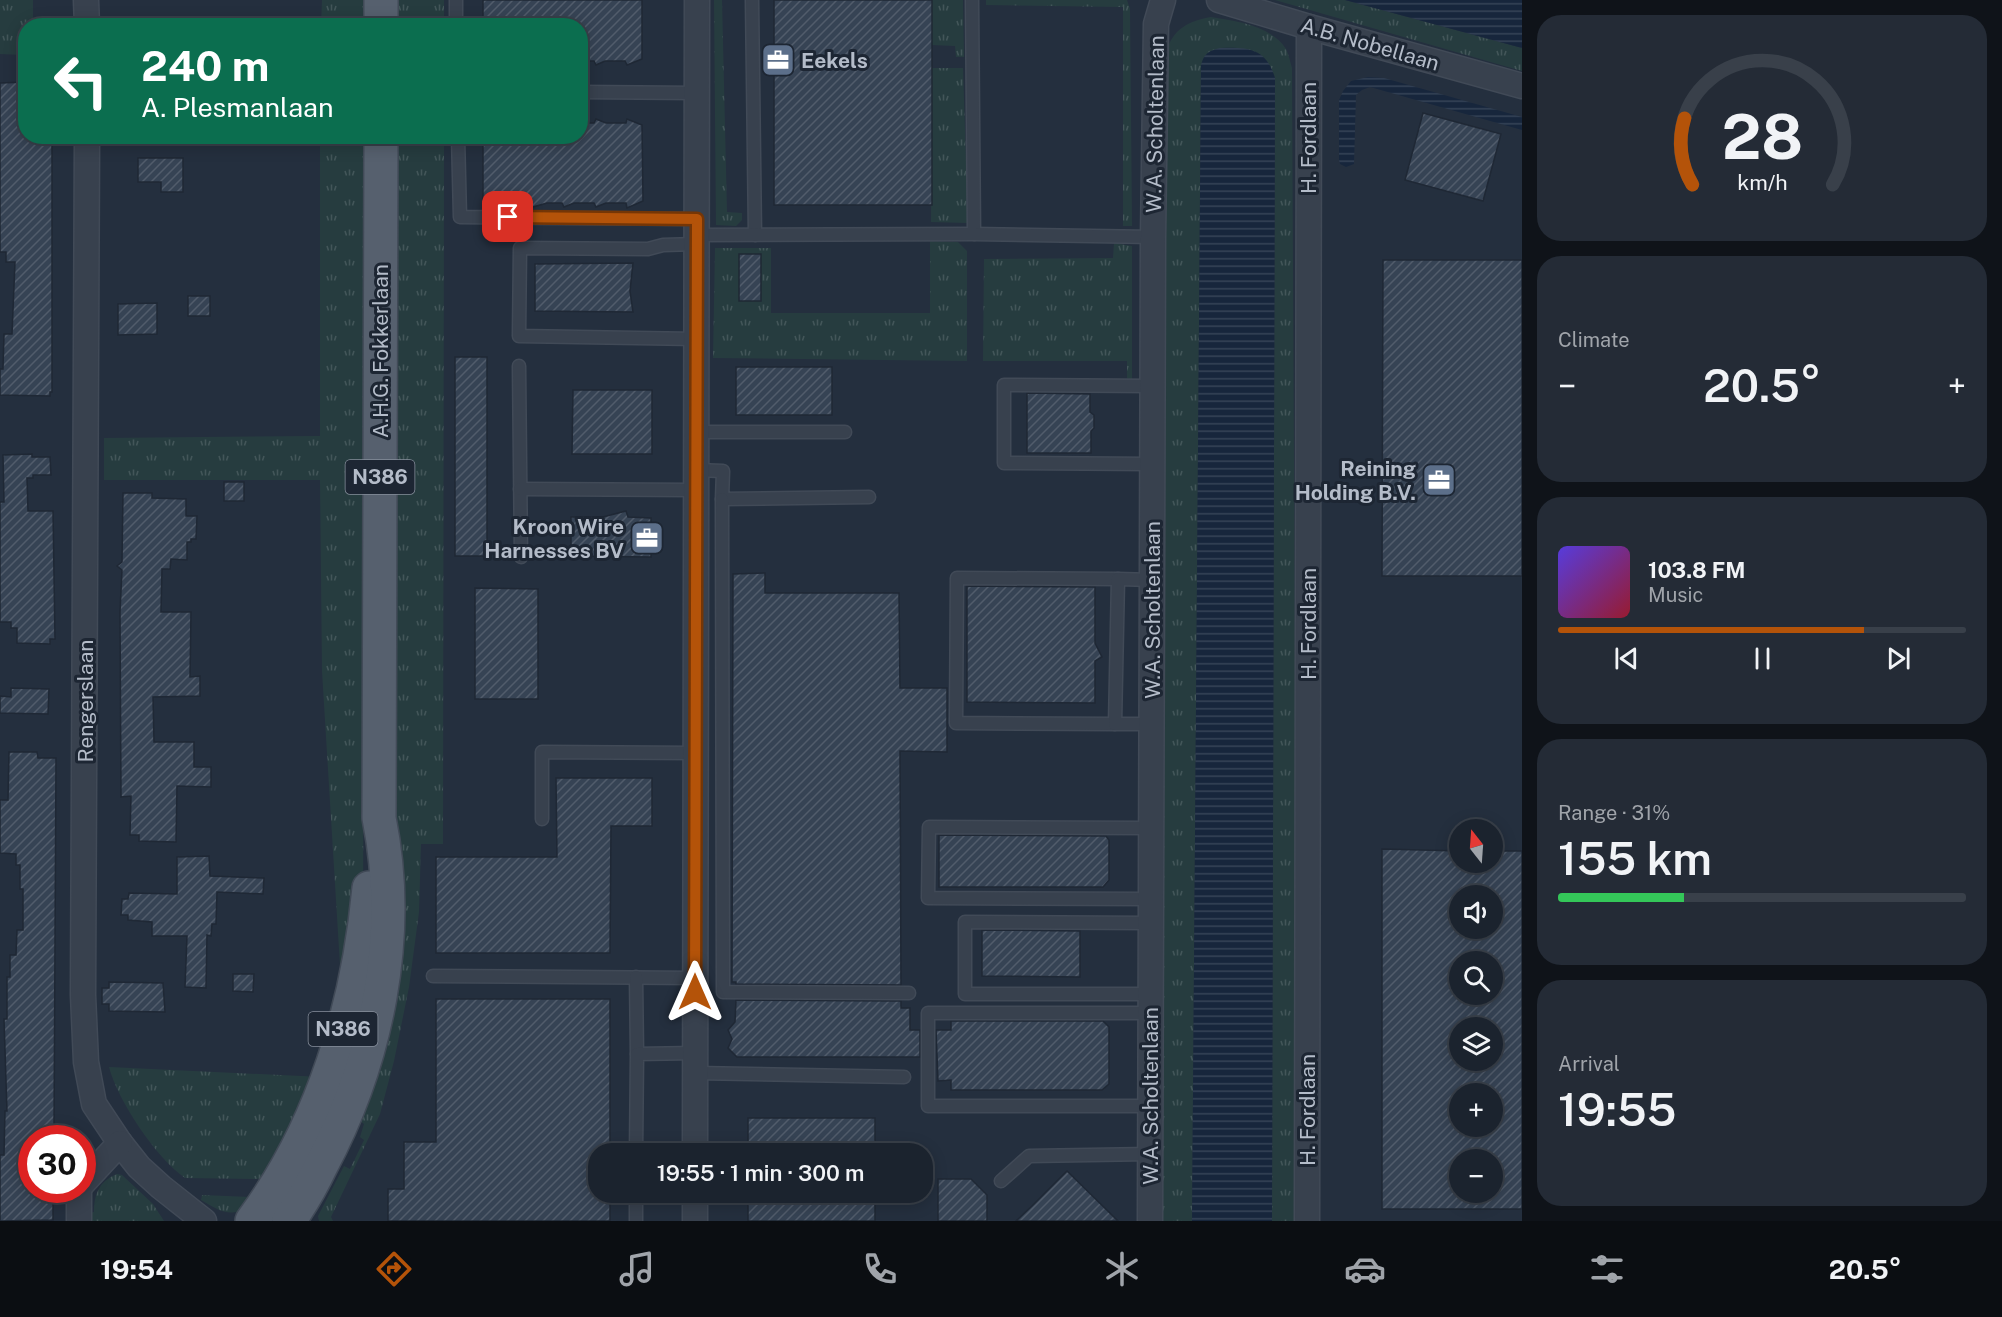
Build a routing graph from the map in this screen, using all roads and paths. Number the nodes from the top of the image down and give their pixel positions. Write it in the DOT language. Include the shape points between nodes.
graph roads {
  1 [pos="86,0"];
  2 [pos="381,0"];
  3 [pos="456,0"];
  4 [pos="697,0"];
  5 [pos="753,0"];
  6 [pos="972,0"];
  7 [pos="1163,0"];
  8 [pos="1219,0"];
  9 [pos="87,18"];
  10 [pos="381,18"];
  11 [pos="456,18"];
  12 [pos="1309,27"];
  13 [pos="1522,86"];
  14 [pos="588,92"];
  15 [pos="697,93"];
  16 [pos="87,144"];
  17 [pos="381,144"];
  18 [pos="458,144"];
  19 [pos="697,233"];
  20 [pos="974,234"];
  21 [pos="755,235"];
  22 [pos="1154,237"];
  23 [pos="696,339"];
  24 [pos="519,366"];
  25 [pos="1153,386"];
  26 [pos="696,432"];
  27 [pos="845,432"];
  28 [pos="1152,464"];
  29 [pos="696,480"];
  30 [pos="520,489"];
  31 [pos="869,497"];
  32 [pos="722,499"];
  33 [pos="521,557"];
  34 [pos="1118,579"];
  35 [pos="1153,580"];
  36 [pos="1116,724"];
  37 [pos="1151,724"];
  38 [pos="696,753"];
  39 [pos="379,818"];
  40 [pos="542,819"];
  41 [pos="1151,828"];
  42 [pos="1151,899"];
  43 [pos="1151,923"];
  44 [pos="433,975"];
  45 [pos="636,977"];
  46 [pos="695,978"];
  47 [pos="909,993"];
  48 [pos="1150,1004"];
  49 [pos="637,1054"];
  50 [pos="695,1063"];
  51 [pos="904,1077"];
  52 [pos="1150,1106"];
  53 [pos="120,1143"];
  54 [pos="636,1143"];
  55 [pos="695,1143"];
  56 [pos="1150,1154"];
  57 [pos="96,1169"];
  58 [pos="1001,1181"];
  59 [pos="79,1203"];
  60 [pos="636,1203"];
  61 [pos="695,1203"];
  62 [pos="79,1221"];
  63 [pos="204,1221"];
  64 [pos="252,1221"];
  65 [pos="289,1221"];
  66 [pos="636,1221"];
  67 [pos="695,1221"];
  68 [pos="1150,1221"];
  69 [pos="1307,1221"];
  1 -- 9 [label="street"];
  2 -- 10 [label="main road"];
  3 -- 11 [label="lane"];
  4 -- 15 [label="street"];
  5 -- 21 [label="lane"];
  6 -- 20 [label="lane"];
  7 -- 22 [label="street, W.A. Scholtenlaan" via="1156,24"];
  8 -- 12 [label="street, A.B. Nobellaan"];
  12 -- 13 [label="street, A.B. Nobellaan"];
  12 -- 69 [label="street, H. Fordlaan"];
  14 -- 15 [label="lane"];
  15 -- 19 [label="street"];
  16 -- 53 [label="street, Rengerslaan" via="83,995 86,1062 94,1104"];
  17 -- 39 [label="main road, A.H.G. Fokkerlaan / N386"];
  18 -- 19 [label="lane" via="460,217"];
  19 -- 21 [label="lane"];
  19 -- 23 [label="street"];
  19 -- 23 [label="lane" via="648,249 520,248 519,336"];
  20 -- 21 [label="lane"];
  20 -- 22 [label="lane"];
  22 -- 25 [label="street, W.A. Scholtenlaan"];
  23 -- 26 [label="street"];
  24 -- 30 [label="lane"];
  25 -- 28 [label="street, W.A. Scholtenlaan"];
  25 -- 28 [label="lane" via="1004,385 1004,463"];
  26 -- 27 [label="lane"];
  26 -- 29 [label="street"];
  28 -- 35 [label="street, W.A. Scholtenlaan"];
  29 -- 30 [label="lane"];
  29 -- 32 [label="lane" via="723,471"];
  29 -- 38 [label="street"];
  30 -- 33 [label="lane"];
  31 -- 32 [label="lane"];
  32 -- 47 [label="lane" via="723,992"];
  34 -- 35 [label="lane"];
  34 -- 36 [label="lane"];
  34 -- 36 [label="lane" via="957,578 956,723"];
  35 -- 37 [label="street, W.A. Scholtenlaan"];
  36 -- 37 [label="lane"];
  37 -- 41 [label="street, W.A. Scholtenlaan"];
  38 -- 40 [label="lane" via="542,752"];
  38 -- 46 [label="street"];
  39 -- 64 [label="main road, A.H.G. Fokkerlaan / N386" via="361,954 337,1050 299,1143"];
  39 -- 65 [label="main road, A.H.G. Fokkerlaan / N386" via="386,850 388,924 376,1018 344,1119"];
  41 -- 42 [label="street, W.A. Scholtenlaan"];
  41 -- 42 [label="lane" via="929,827 928,886 928,898"];
  42 -- 43 [label="street, W.A. Scholtenlaan"];
  43 -- 48 [label="street, W.A. Scholtenlaan"];
  43 -- 48 [label="lane" via="965,922 964,994"];
  44 -- 45 [label="lane"];
  45 -- 46 [label="lane"];
  45 -- 49 [label="lane"];
  46 -- 50 [label="street"];
  48 -- 52 [label="street, W.A. Scholtenlaan"];
  48 -- 52 [label="lane" via="928,1013 928,1106"];
  49 -- 50 [label="lane"];
  49 -- 54 [label="lane"];
  50 -- 51 [label="lane"];
  50 -- 55 [label="street"];
  52 -- 56 [label="street, W.A. Scholtenlaan"];
  53 -- 57 [label="street"];
  53 -- 63 [label="street, Rengerslaan" via="139,1167"];
  56 -- 58 [label="lane" via="1029,1156"];
  56 -- 68 [label="street, W.A. Scholtenlaan"];
  59 -- 62 [label="street"];
  60 -- 66 [label="lane"];
  61 -- 67 [label="street"];
}
